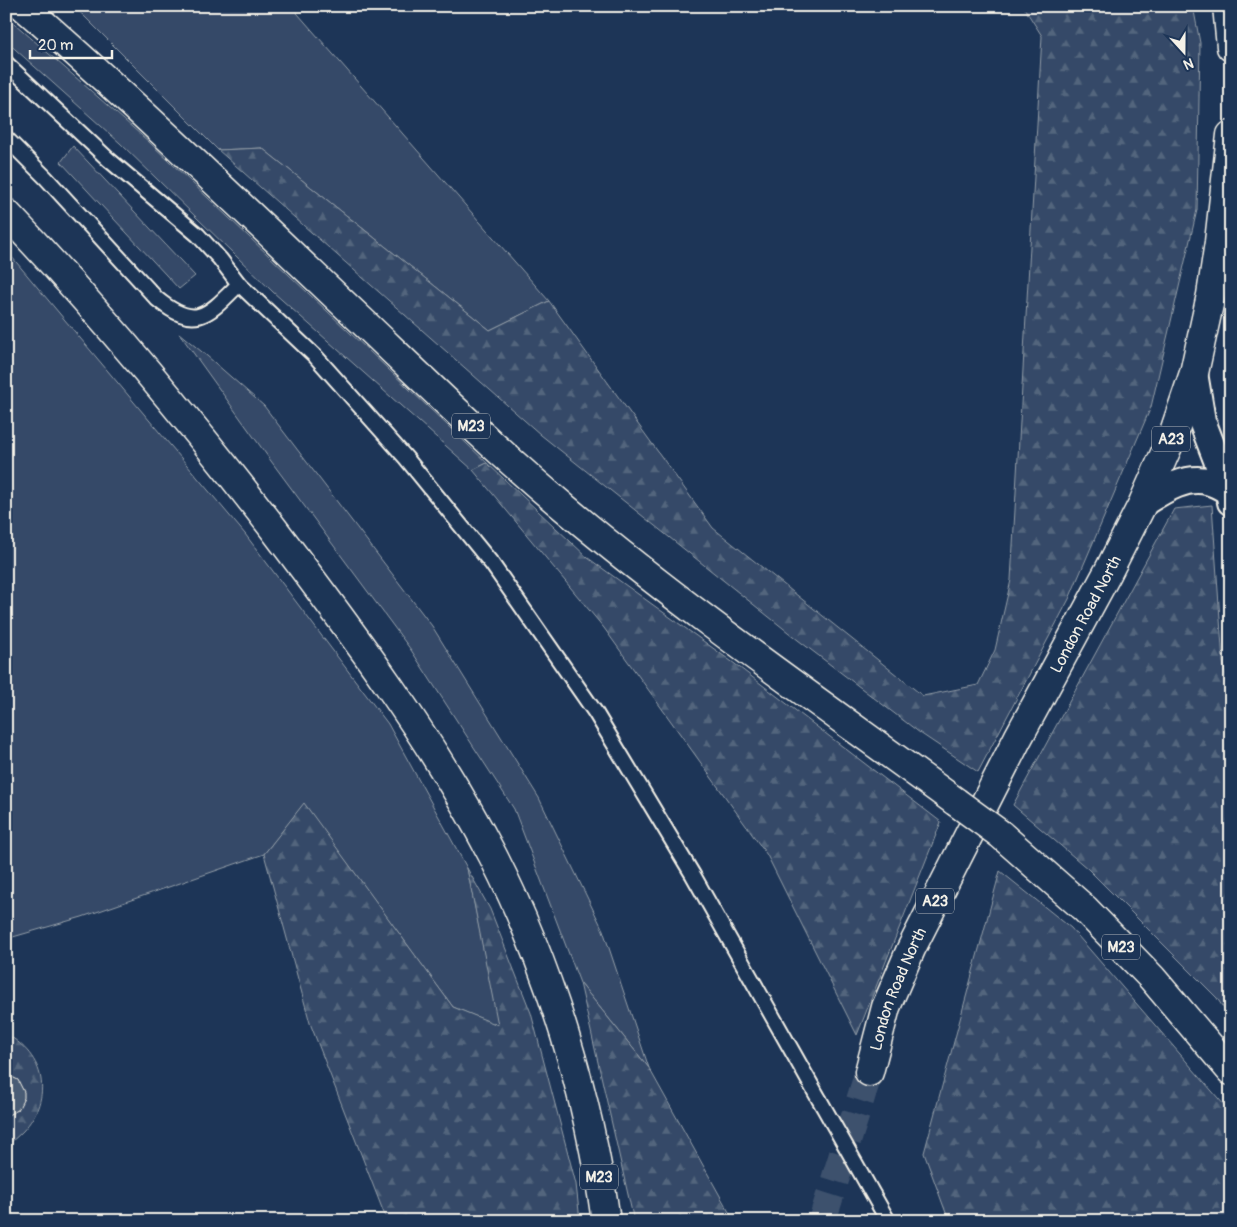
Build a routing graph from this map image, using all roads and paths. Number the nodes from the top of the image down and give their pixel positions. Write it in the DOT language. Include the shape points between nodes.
graph roads {
  1 [pos="23,6"];
  2 [pos="1227,6"];
  3 [pos="1231,47"];
  4 [pos="6,63"];
  5 [pos="1231,135"];
  6 [pos="6,138"];
  7 [pos="6,213"];
  8 [pos="239,284"];
  9 [pos="1194,373"];
  10 [pos="1230,496"];
  11 [pos="1143,503"];
  12 [pos="869,1072"];
  13 [pos="1231,1072"];
  14 [pos="606,1221"];
  15 [pos="888,1221"];
  1 -- 13 [label="main road, M23, bridge" via="154,125 479,433 566,509 654,582 743,649 1000,834 1085,910 1152,978"];
  2 -- 3 [label="main road"];
  4 -- 8 [label="lane" via="108,159 198,235"];
  5 -- 9 [label="main road, London Road North / A23" via="1220,242"];
  6 -- 8 [label="lane" via="169,308 185,317 201,316"];
  7 -- 14 [label="main road, M23" via="85,299 226,468 357,641 456,792 493,857 525,926 550,992 573,1062 591,1134"];
  8 -- 15 [label="lane, bridge" via="316,357 406,458 492,564 595,712 693,875"];
  9 -- 10 [label="street" via="1202,421"];
  9 -- 11 [label="main road, London Road North / A23" via="1173,435"];
  10 -- 11 [label="street" via="1209,481 1189,480 1168,487"];
  11 -- 12 [label="main road, London Road North / A23" via="911,949 886,1006"];
}
